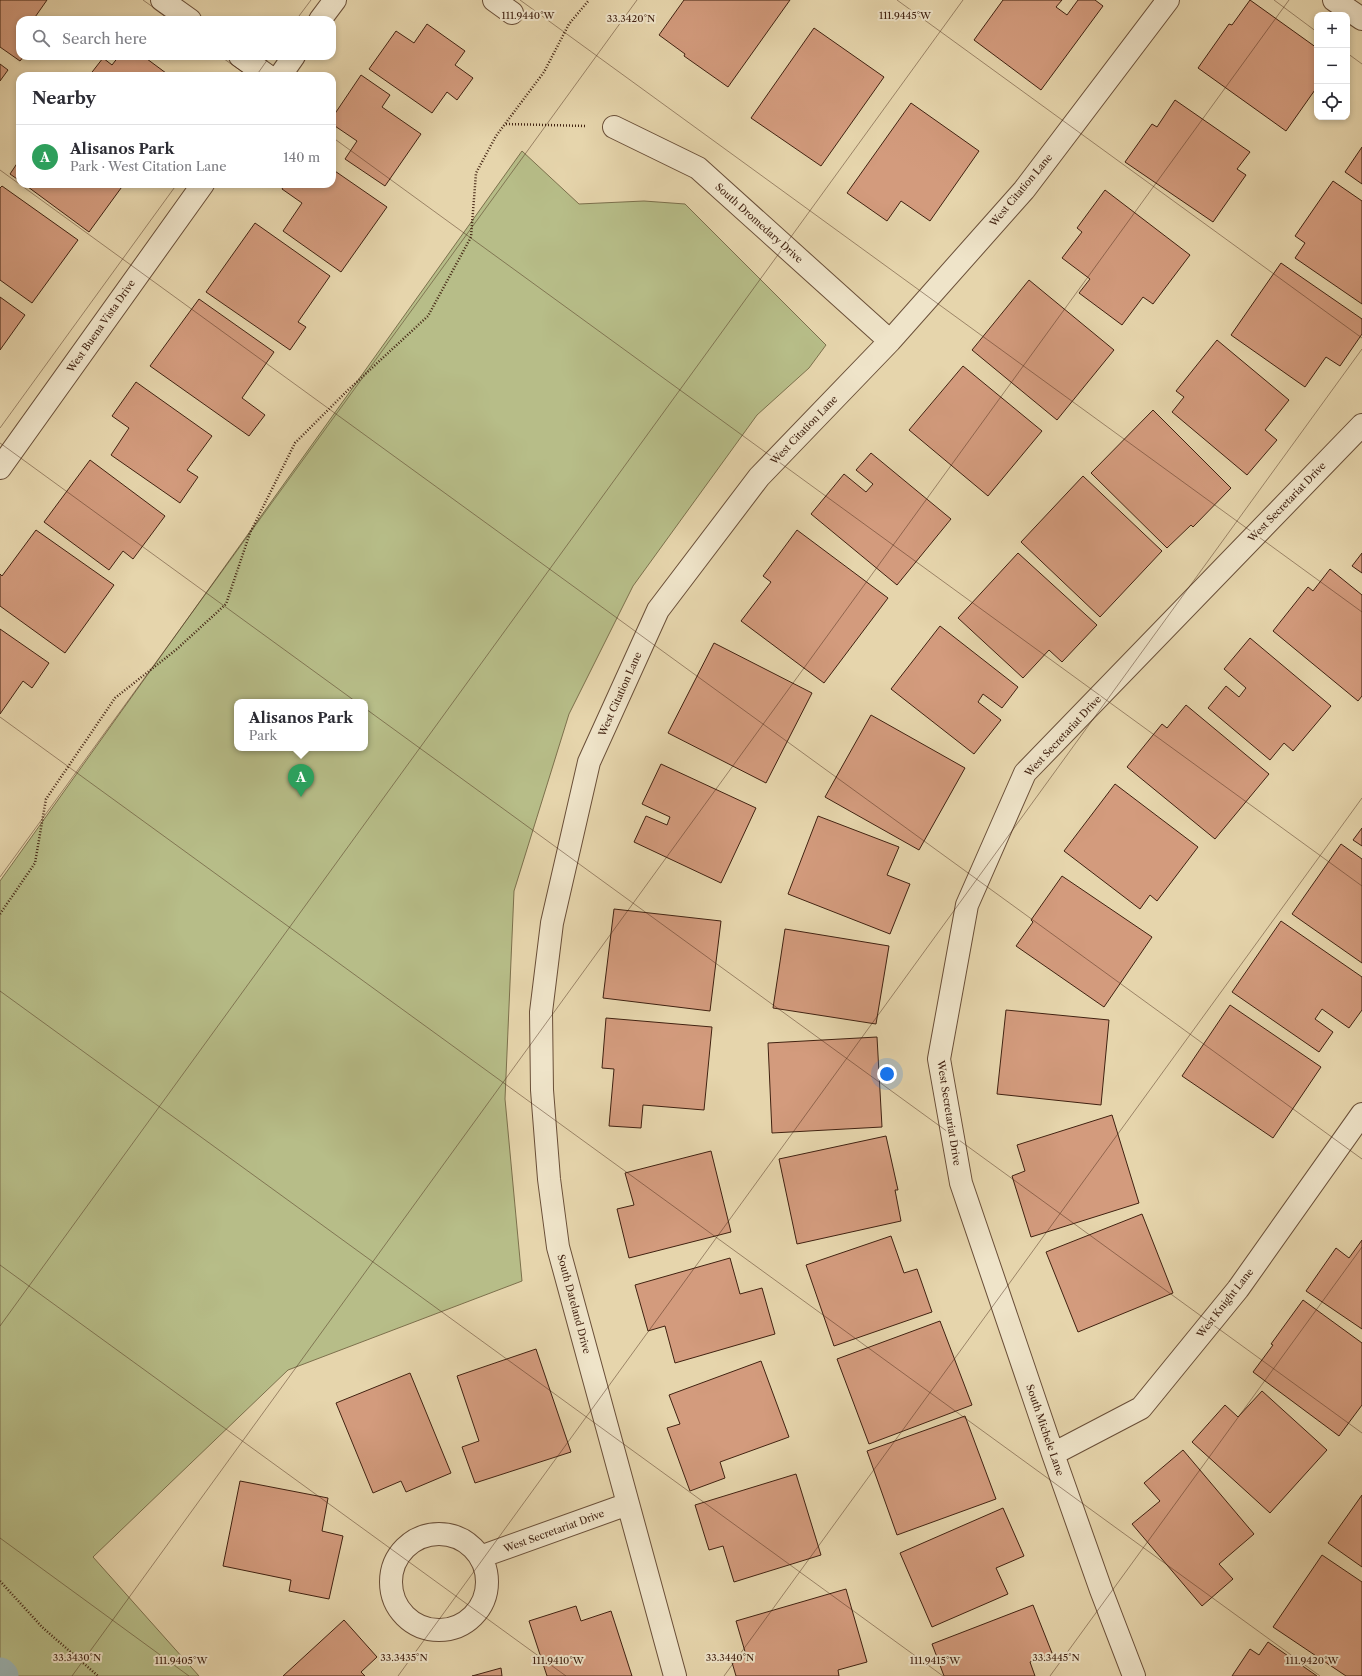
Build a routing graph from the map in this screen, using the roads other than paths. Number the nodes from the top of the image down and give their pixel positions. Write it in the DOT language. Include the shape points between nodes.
graph roads {
  1 [pos="162,0"];
  2 [pos="335,0"];
  3 [pos="494,0"];
  4 [pos="1168,0"];
  5 [pos="1334,0"];
  6 [pos="512,13"];
  7 [pos="184,16"];
  8 [pos="323,16"];
  9 [pos="1362,19"];
  10 [pos="246,60"];
  11 [pos="291,60"];
  12 [pos="262,72"];
  13 [pos="283,72"];
  14 [pos="614,127"];
  15 [pos="200,188"];
  16 [pos="890,341"];
  17 [pos="1362,425"];
  18 [pos="0,468"];
  19 [pos="552,923"];
  20 [pos="1362,1114"];
  21 [pos="961,1183"];
  22 [pos="1053,1454"];
  23 [pos="628,1504"];
  24 [pos="480,1557"];
  25 [pos="675,1676"];
  26 [pos="1134,1676"];
  1 -- 7 [label="street"];
  2 -- 8 [label="street"];
  3 -- 6 [label="street"];
  4 -- 16 [label="street, West Citation Lane" via="1024,190"];
  5 -- 9 [label="street"];
  10 -- 12 [label="street"];
  11 -- 13 [label="street"];
  14 -- 16 [label="street, South Dromedary Drive" via="698,168"];
  15 -- 18 [label="street, West Buena Vista Drive"];
  16 -- 19 [label="street, West Citation Lane" via="759,477 658,610 589,762"];
  17 -- 21 [label="street, West Secretariat Drive" via="1025,773 967,905 939,1059"];
  19 -- 23 [label="street, South Dateland Drive" via="541,1012 542,1090 550,1186 558,1247"];
  20 -- 22 [label="street, West Knight Lane" via="1238,1289 1140,1408"];
  21 -- 22 [label="street, South Michele Lane"];
  22 -- 26 [label="street, South Michele Lane"];
  23 -- 24 [label="street, West Secretariat Drive"];
  23 -- 25 [label="street, South Dateland Drive"];
  24 -- 24 [label="street" via="472,1546 448,1535 435,1534 411,1543 401,1553 392,1578 392,1591 398,1605 407,1617 434,1630 464,1623 475,1613 483,1600 487,1586 486,1571"];
}
